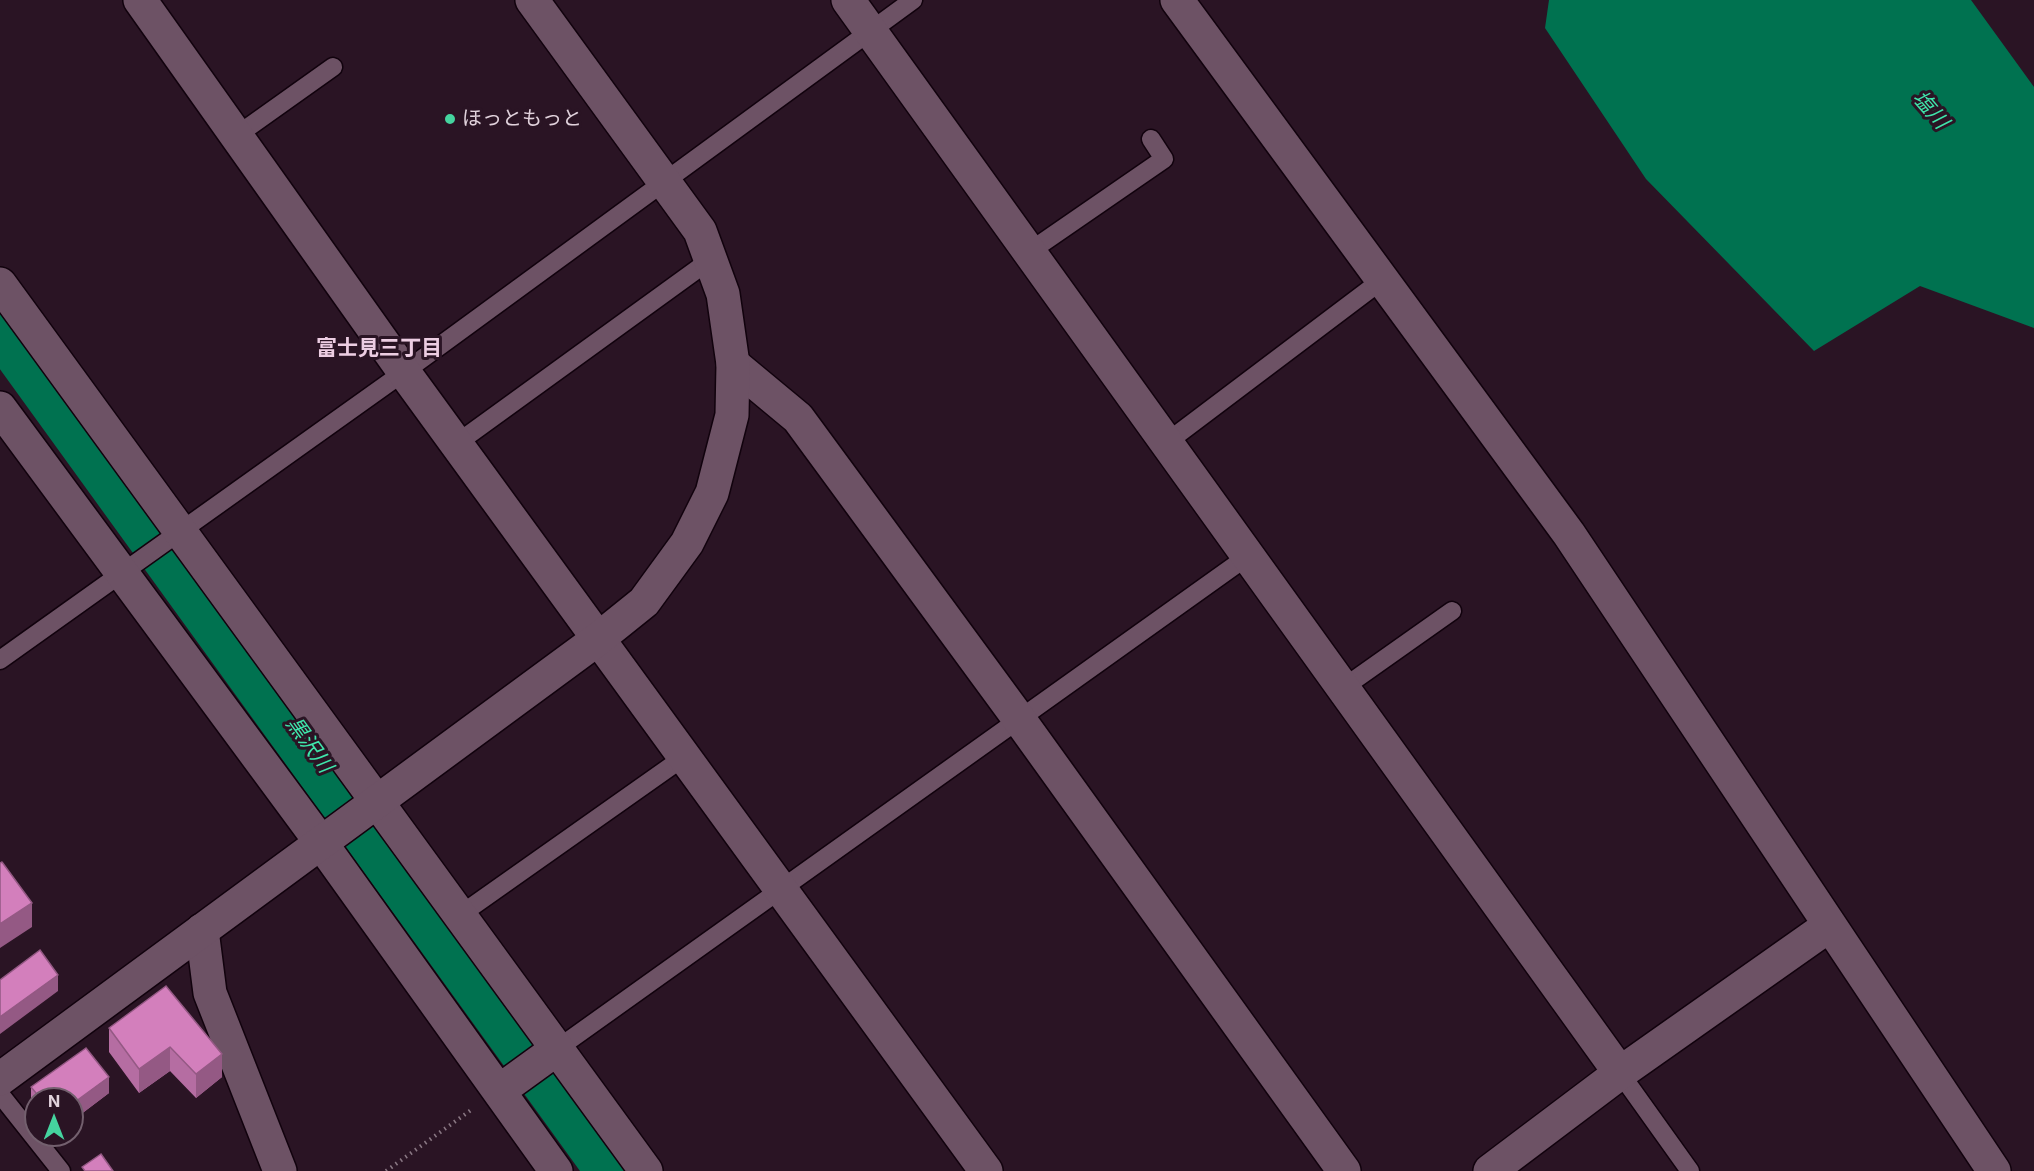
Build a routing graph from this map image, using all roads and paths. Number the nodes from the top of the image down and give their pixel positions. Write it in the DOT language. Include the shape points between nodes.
graph roads {
  1 [pos="140,0"];
  2 [pos="532,0"];
  3 [pos="848,0"];
  4 [pos="913,0"];
  5 [pos="1177,0"];
  6 [pos="870,31"];
  7 [pos="333,67"];
  8 [pos="236,136"];
  9 [pos="1151,139"];
  10 [pos="664,182"];
  11 [pos="1029,252"];
  12 [pos="710,260"];
  13 [pos="1382,280"];
  14 [pos="0,284"];
  15 [pos="733,364"];
  16 [pos="404,372"];
  17 [pos="0,408"];
  18 [pos="1166,443"];
  19 [pos="456,444"];
  20 [pos="181,532"];
  21 [pos="1248,556"];
  22 [pos="122,573"];
  23 [pos="1452,611"];
  24 [pos="598,639"];
  25 [pos="0,660"];
  26 [pos="1343,688"];
  27 [pos="1019,719"];
  28 [pos="684,757"];
  29 [pos="377,801"];
  30 [pos="321,843"];
  31 [pos="781,889"];
  32 [pos="460,915"];
  33 [pos="1830,925"];
  34 [pos="202,930"];
  35 [pos="557,1049"];
  36 [pos="1620,1073"];
  37 [pos="0,1079"];
  38 [pos="499,1091"];
  39 [pos="0,1094"];
  40 [pos="61,1171"];
  41 [pos="280,1171"];
  42 [pos="386,1171"];
  43 [pos="556,1171"];
  44 [pos="646,1171"];
  45 [pos="986,1171"];
  46 [pos="1344,1171"];
  47 [pos="1490,1171"];
  48 [pos="1690,1171"];
  49 [pos="1994,1171"];
  1 -- 8 [label="street"];
  2 -- 10 [label="street"];
  3 -- 6 [label="street"];
  4 -- 6 [label="lane"];
  5 -- 13 [label="street"];
  6 -- 10 [label="lane"];
  6 -- 11 [label="street"];
  7 -- 8 [label="lane"];
  8 -- 16 [label="street"];
  9 -- 11 [label="lane" via="1164,159"];
  10 -- 12 [label="street" via="700,231"];
  10 -- 16 [label="lane"];
  11 -- 18 [label="street"];
  12 -- 15 [label="street" via="723,294"];
  12 -- 19 [label="lane"];
  13 -- 18 [label="lane"];
  13 -- 33 [label="street" via="1569,534"];
  14 -- 20 [label="street"];
  15 -- 24 [label="street" via="732,415 712,493 687,543 644,602"];
  15 -- 27 [label="street" via="798,418"];
  16 -- 19 [label="street"];
  16 -- 20 [label="lane"];
  17 -- 22 [label="street"];
  18 -- 21 [label="street"];
  19 -- 24 [label="street"];
  20 -- 22 [label="lane"];
  20 -- 29 [label="street"];
  21 -- 26 [label="street"];
  21 -- 27 [label="lane"];
  22 -- 25 [label="lane"];
  22 -- 30 [label="street"];
  23 -- 26 [label="lane"];
  24 -- 28 [label="street"];
  24 -- 29 [label="street"];
  26 -- 36 [label="street"];
  27 -- 31 [label="lane"];
  27 -- 46 [label="street"];
  28 -- 31 [label="street"];
  28 -- 32 [label="lane"];
  29 -- 30 [label="street"];
  29 -- 32 [label="street"];
  30 -- 34 [label="street"];
  30 -- 38 [label="street"];
  31 -- 35 [label="lane"];
  31 -- 45 [label="street"];
  32 -- 35 [label="street"];
  33 -- 36 [label="street"];
  33 -- 49 [label="street"];
  34 -- 37 [label="street"];
  34 -- 41 [label="street" via="210,993"];
  35 -- 38 [label="street"];
  35 -- 44 [label="street"];
  36 -- 47 [label="street"];
  36 -- 48 [label="lane"];
  38 -- 42 [label="path"];
  38 -- 43 [label="street"];
  39 -- 40 [label="lane"];
}
